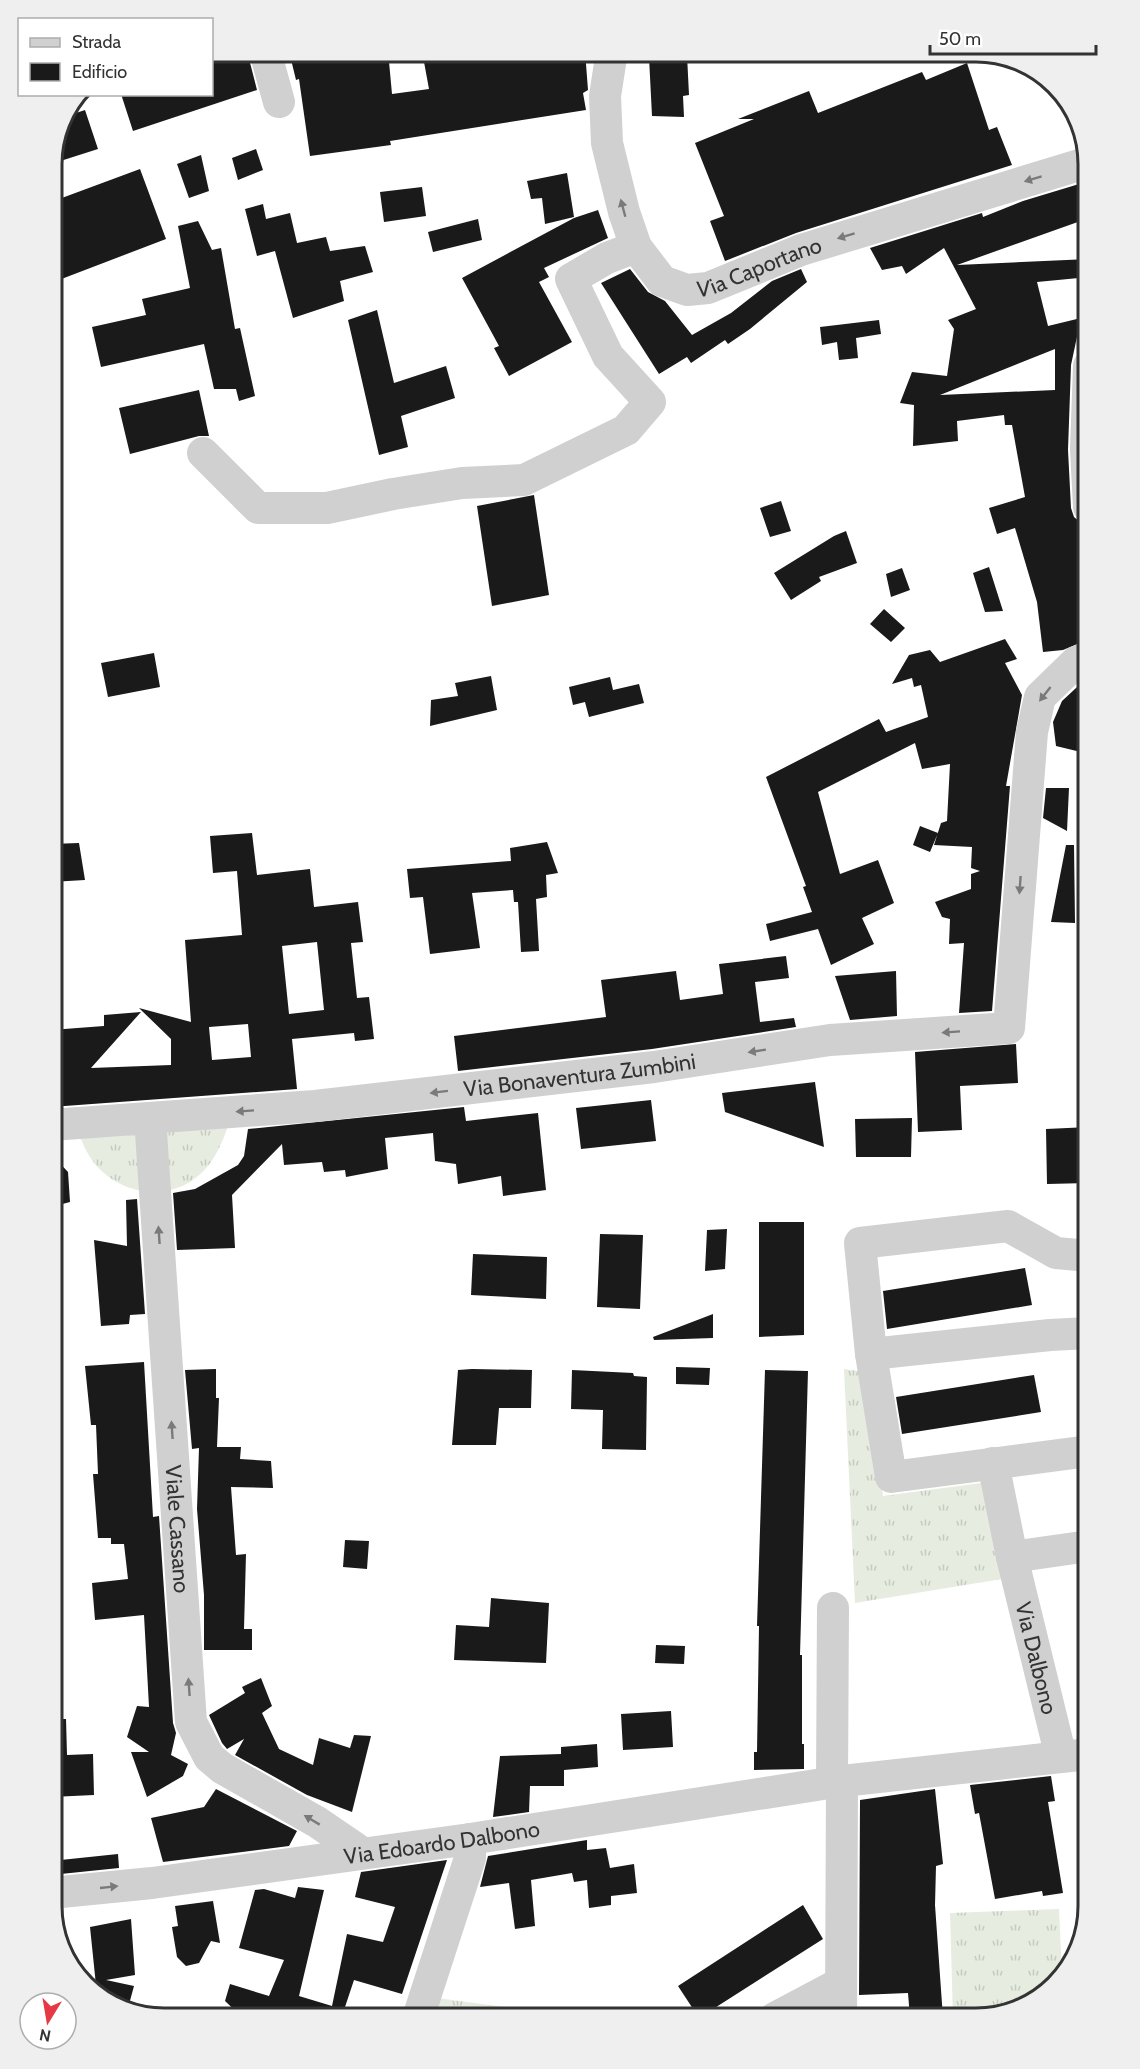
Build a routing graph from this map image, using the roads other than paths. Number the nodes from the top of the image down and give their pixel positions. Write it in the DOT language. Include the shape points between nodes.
graph roads {
  1 [pos="268,62"];
  2 [pos="610,62"];
  3 [pos="279,102"];
  4 [pos="1078,165"];
  5 [pos="636,247"];
  6 [pos="203,453"];
  7 [pos="1078,661"];
  8 [pos="150,1118"];
  9 [pos="62,1124"];
  10 [pos="1078,1255"];
  11 [pos="1078,1334"];
  12 [pos="871,1354"];
  13 [pos="1078,1452"];
  14 [pos="993,1463"];
  15 [pos="1078,1548"];
  16 [pos="1012,1557"];
  17 [pos="832,1608"];
  18 [pos="1075,1756"];
  19 [pos="837,1783"];
  20 [pos="470,1839"];
  21 [pos="361,1852"];
  22 [pos="62,1892"];
  23 [pos="841,1983"];
  24 [pos="421,2007"];
  25 [pos="794,2008"];
  26 [pos="841,2008"];
  1 -- 3 [label="street"];
  5 -- 2 [label="street, Via Caportano, one-way" via="607,142 605,96"];
  4 -- 5 [label="street, Via Caportano, one-way" via="801,250 708,288 687,290 662,281"];
  5 -- 6 [label="street" via="571,279 608,356 650,402 626,430 524,480 428,488 327,508 258,508"];
  7 -- 8 [label="street, Via Bonaventura Zumbini, one-way" via="1040,697 1032,732 1009,1028 830,1040 654,1067 315,1106"];
  8 -- 9 [label="street, Via Bonaventura Zumbini"];
  21 -- 8 [label="street, Viale Cassano, one-way" via="222,1768 209,1757 191,1722"];
  10 -- 12 [label="street" via="1056,1253 1008,1226 860,1243"];
  11 -- 12 [label="street"];
  12 -- 14 [label="street" via="891,1477"];
  13 -- 14 [label="street"];
  14 -- 16 [label="street, Via Dalbono"];
  15 -- 16 [label="street"];
  16 -- 18 [label="street, Via Dalbono"];
  17 -- 19 [label="street"];
  18 -- 19 [label="street, Via Edoardo Dalbono"];
  19 -- 20 [label="street, Via Edoardo Dalbono"];
  19 -- 23 [label="street"];
  20 -- 21 [label="street, Via Edoardo Dalbono"];
  20 -- 24 [label="street" via="470,1858"];
  22 -- 21 [label="street, Via Edoardo Dalbono, one-way" via="152,1883"];
  23 -- 25 [label="street"];
  23 -- 26 [label="street"];
}
